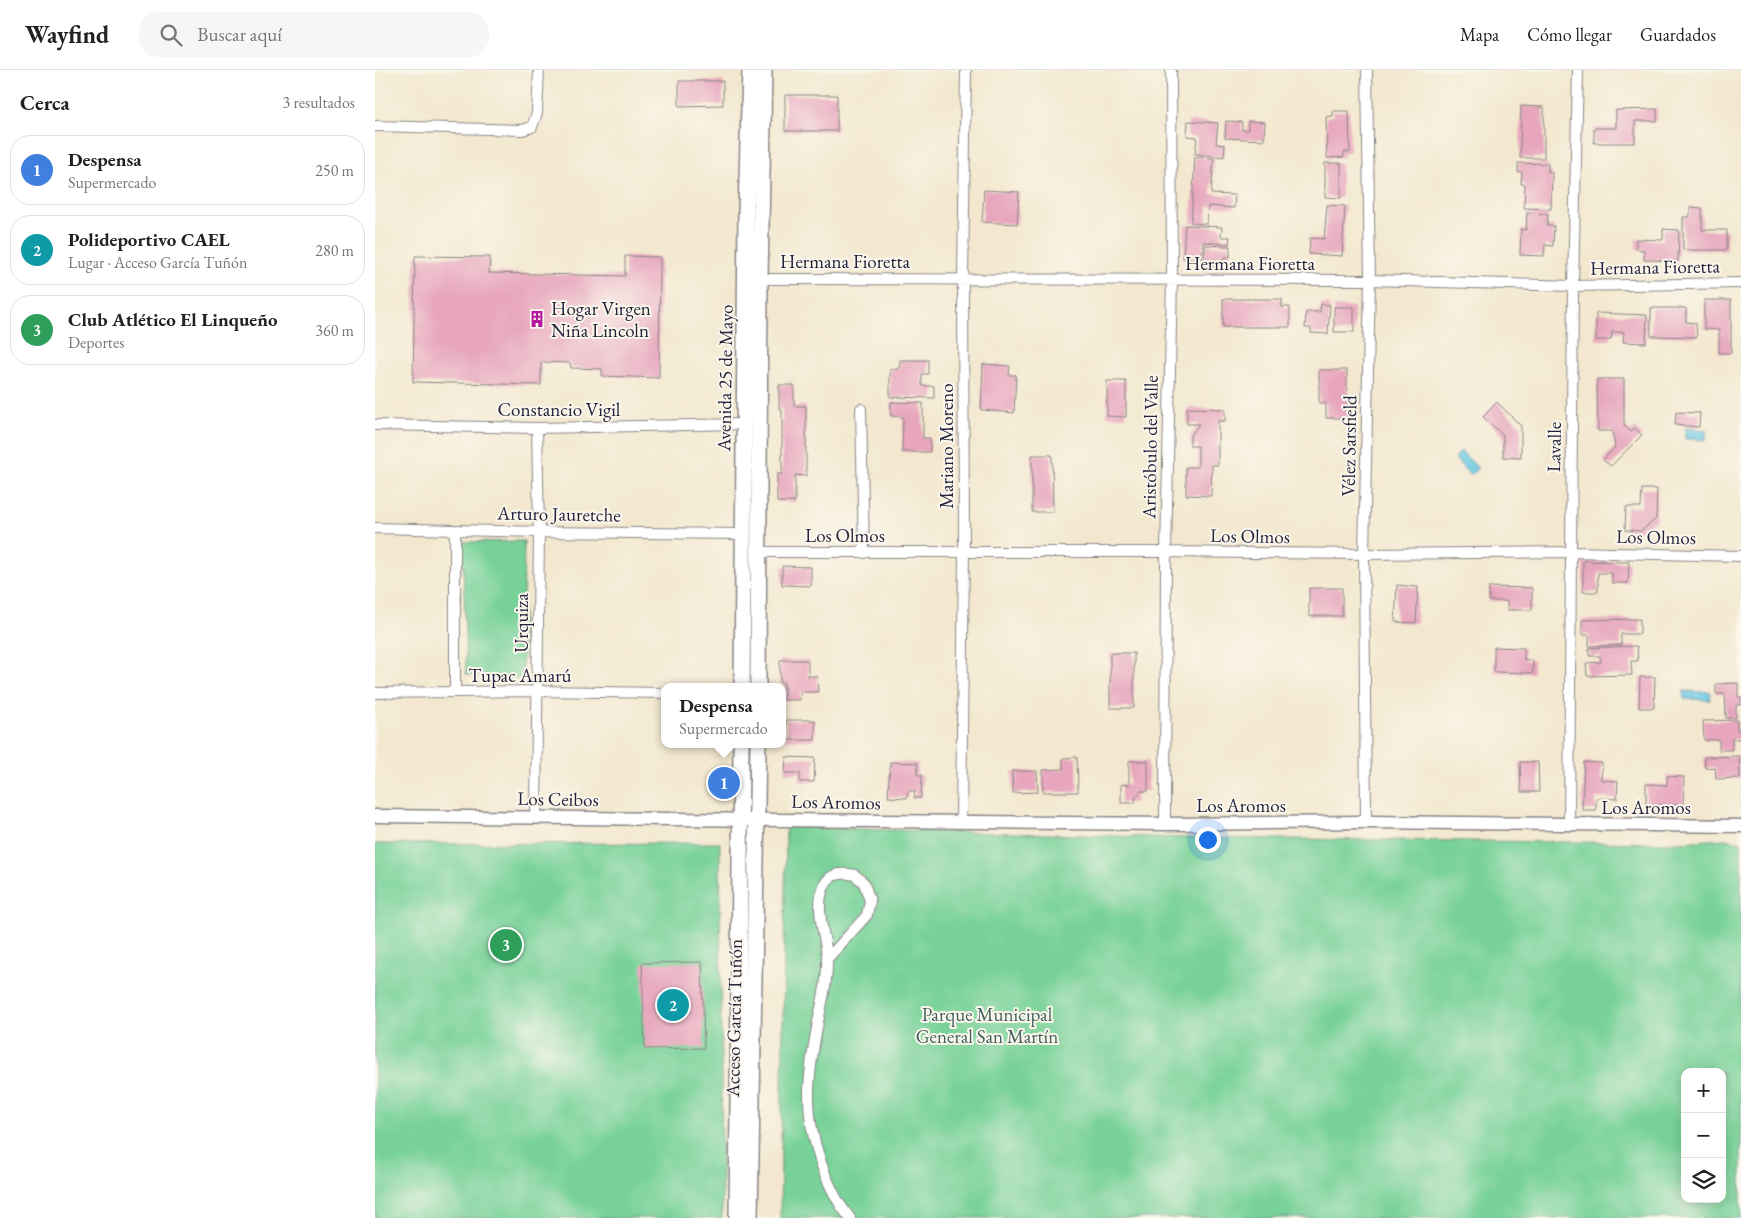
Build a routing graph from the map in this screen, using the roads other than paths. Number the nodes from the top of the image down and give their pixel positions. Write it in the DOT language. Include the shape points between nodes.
graph roads {
  1 [pos="539,70"];
  2 [pos="750,70"];
  3 [pos="764,70"];
  4 [pos="966,70"];
  5 [pos="1171,70"];
  6 [pos="1367,70"];
  7 [pos="1578,70"];
  8 [pos="375,126"];
  9 [pos="963,278"];
  10 [pos="753,279"];
  11 [pos="1172,280"];
  12 [pos="1370,280"];
  13 [pos="1741,283"];
  14 [pos="1573,286"];
  15 [pos="861,409"];
  16 [pos="744,424"];
  17 [pos="375,425"];
  18 [pos="537,428"];
  19 [pos="375,528"];
  20 [pos="455,530"];
  21 [pos="539,532"];
  22 [pos="743,534"];
  23 [pos="759,534"];
  24 [pos="743,552"];
  25 [pos="759,552"];
  26 [pos="1165,552"];
  27 [pos="1571,552"];
  28 [pos="864,553"];
  29 [pos="964,553"];
  30 [pos="1364,554"];
  31 [pos="1741,556"];
  32 [pos="742,683"];
  33 [pos="758,683"];
  34 [pos="455,692"];
  35 [pos="538,692"];
  36 [pos="375,693"];
  37 [pos="661,693"];
  38 [pos="741,748"];
  39 [pos="758,748"];
  40 [pos="375,816"];
  41 [pos="536,817"];
  42 [pos="741,820"];
  43 [pos="757,820"];
  44 [pos="961,822"];
  45 [pos="1366,822"];
  46 [pos="1165,824"];
  47 [pos="1569,825"];
  48 [pos="1741,826"];
  49 [pos="827,959"];
  50 [pos="737,1218"];
  51 [pos="750,1218"];
  52 [pos="850,1218"];
  1 -- 8 [label="street" via="537,113 532,127 522,130"];
  2 -- 10 [label="main road, Avenida 25 de Mayo"];
  3 -- 10 [label="main road, Avenida 25 de Mayo"];
  4 -- 9 [label="street, Mariano Moreno"];
  5 -- 11 [label="street, Aristóbulo del Valle"];
  6 -- 12 [label="street, Vélez Sarsfield"];
  7 -- 14 [label="street, Lavalle"];
  9 -- 10 [label="street, Hermana Fioretta"];
  9 -- 11 [label="street, Hermana Fioretta"];
  9 -- 29 [label="street, Mariano Moreno"];
  10 -- 16 [label="main road, Avenida 25 de Mayo"];
  10 -- 23 [label="main road, Avenida 25 de Mayo"];
  11 -- 12 [label="street, Hermana Fioretta"];
  11 -- 26 [label="street, Aristóbulo del Valle"];
  12 -- 14 [label="street, Hermana Fioretta"];
  12 -- 30 [label="street, Vélez Sarsfield"];
  13 -- 14 [label="street, Hermana Fioretta"];
  14 -- 27 [label="street, Lavalle"];
  15 -- 28 [label="street"];
  16 -- 18 [label="street, Constancio Vigil"];
  16 -- 22 [label="main road, Avenida 25 de Mayo"];
  17 -- 18 [label="street, Constancio Vigil"];
  18 -- 21 [label="street, Urquiza"];
  19 -- 20 [label="street, Arturo Jauretche"];
  20 -- 21 [label="street, Arturo Jauretche"];
  20 -- 34 [label="street"];
  21 -- 22 [label="street, Arturo Jauretche"];
  21 -- 35 [label="street, Urquiza"];
  22 -- 23 [label="main road"];
  22 -- 24 [label="main road, Avenida 25 de Mayo"];
  23 -- 25 [label="main road, Avenida 25 de Mayo"];
  24 -- 25 [label="main road"];
  24 -- 32 [label="main road, Avenida 25 de Mayo"];
  25 -- 28 [label="street, Los Olmos"];
  25 -- 33 [label="main road, Avenida 25 de Mayo"];
  26 -- 29 [label="street, Los Olmos"];
  26 -- 30 [label="street, Los Olmos"];
  26 -- 46 [label="street, Aristóbulo del Valle"];
  27 -- 30 [label="street, Los Olmos"];
  27 -- 31 [label="street, Los Olmos"];
  27 -- 47 [label="street, Lavalle"];
  28 -- 29 [label="street, Los Olmos"];
  29 -- 44 [label="street, Mariano Moreno"];
  30 -- 45 [label="street, Vélez Sarsfield"];
  34 -- 35 [label="street, Tupac Amarú"];
  34 -- 36 [label="street, Tupac Amarú"];
  35 -- 37 [label="street, Tupac Amarú"];
  35 -- 41 [label="street, Urquiza"];
  38 -- 42 [label="main road"];
  39 -- 43 [label="main road"];
  40 -- 41 [label="street, Los Ceibos"];
  41 -- 42 [label="street, Los Ceibos"];
  42 -- 43 [label="street, Los Aromos"];
  42 -- 50 [label="main road, Acceso García Tuñón"];
  43 -- 44 [label="street, Los Aromos"];
  43 -- 51 [label="main road, Acceso García Tuñón"];
  44 -- 46 [label="street, Los Aromos"];
  45 -- 46 [label="street, Los Aromos"];
  45 -- 47 [label="street, Los Aromos"];
  47 -- 48 [label="street, Los Aromos"];
  49 -- 49 [label="street" via="867,915 870,900 864,883 855,875 836,874 826,882 821,894 821,927"];
  49 -- 52 [label="street" via="809,1093 811,1127 830,1185"];
}
